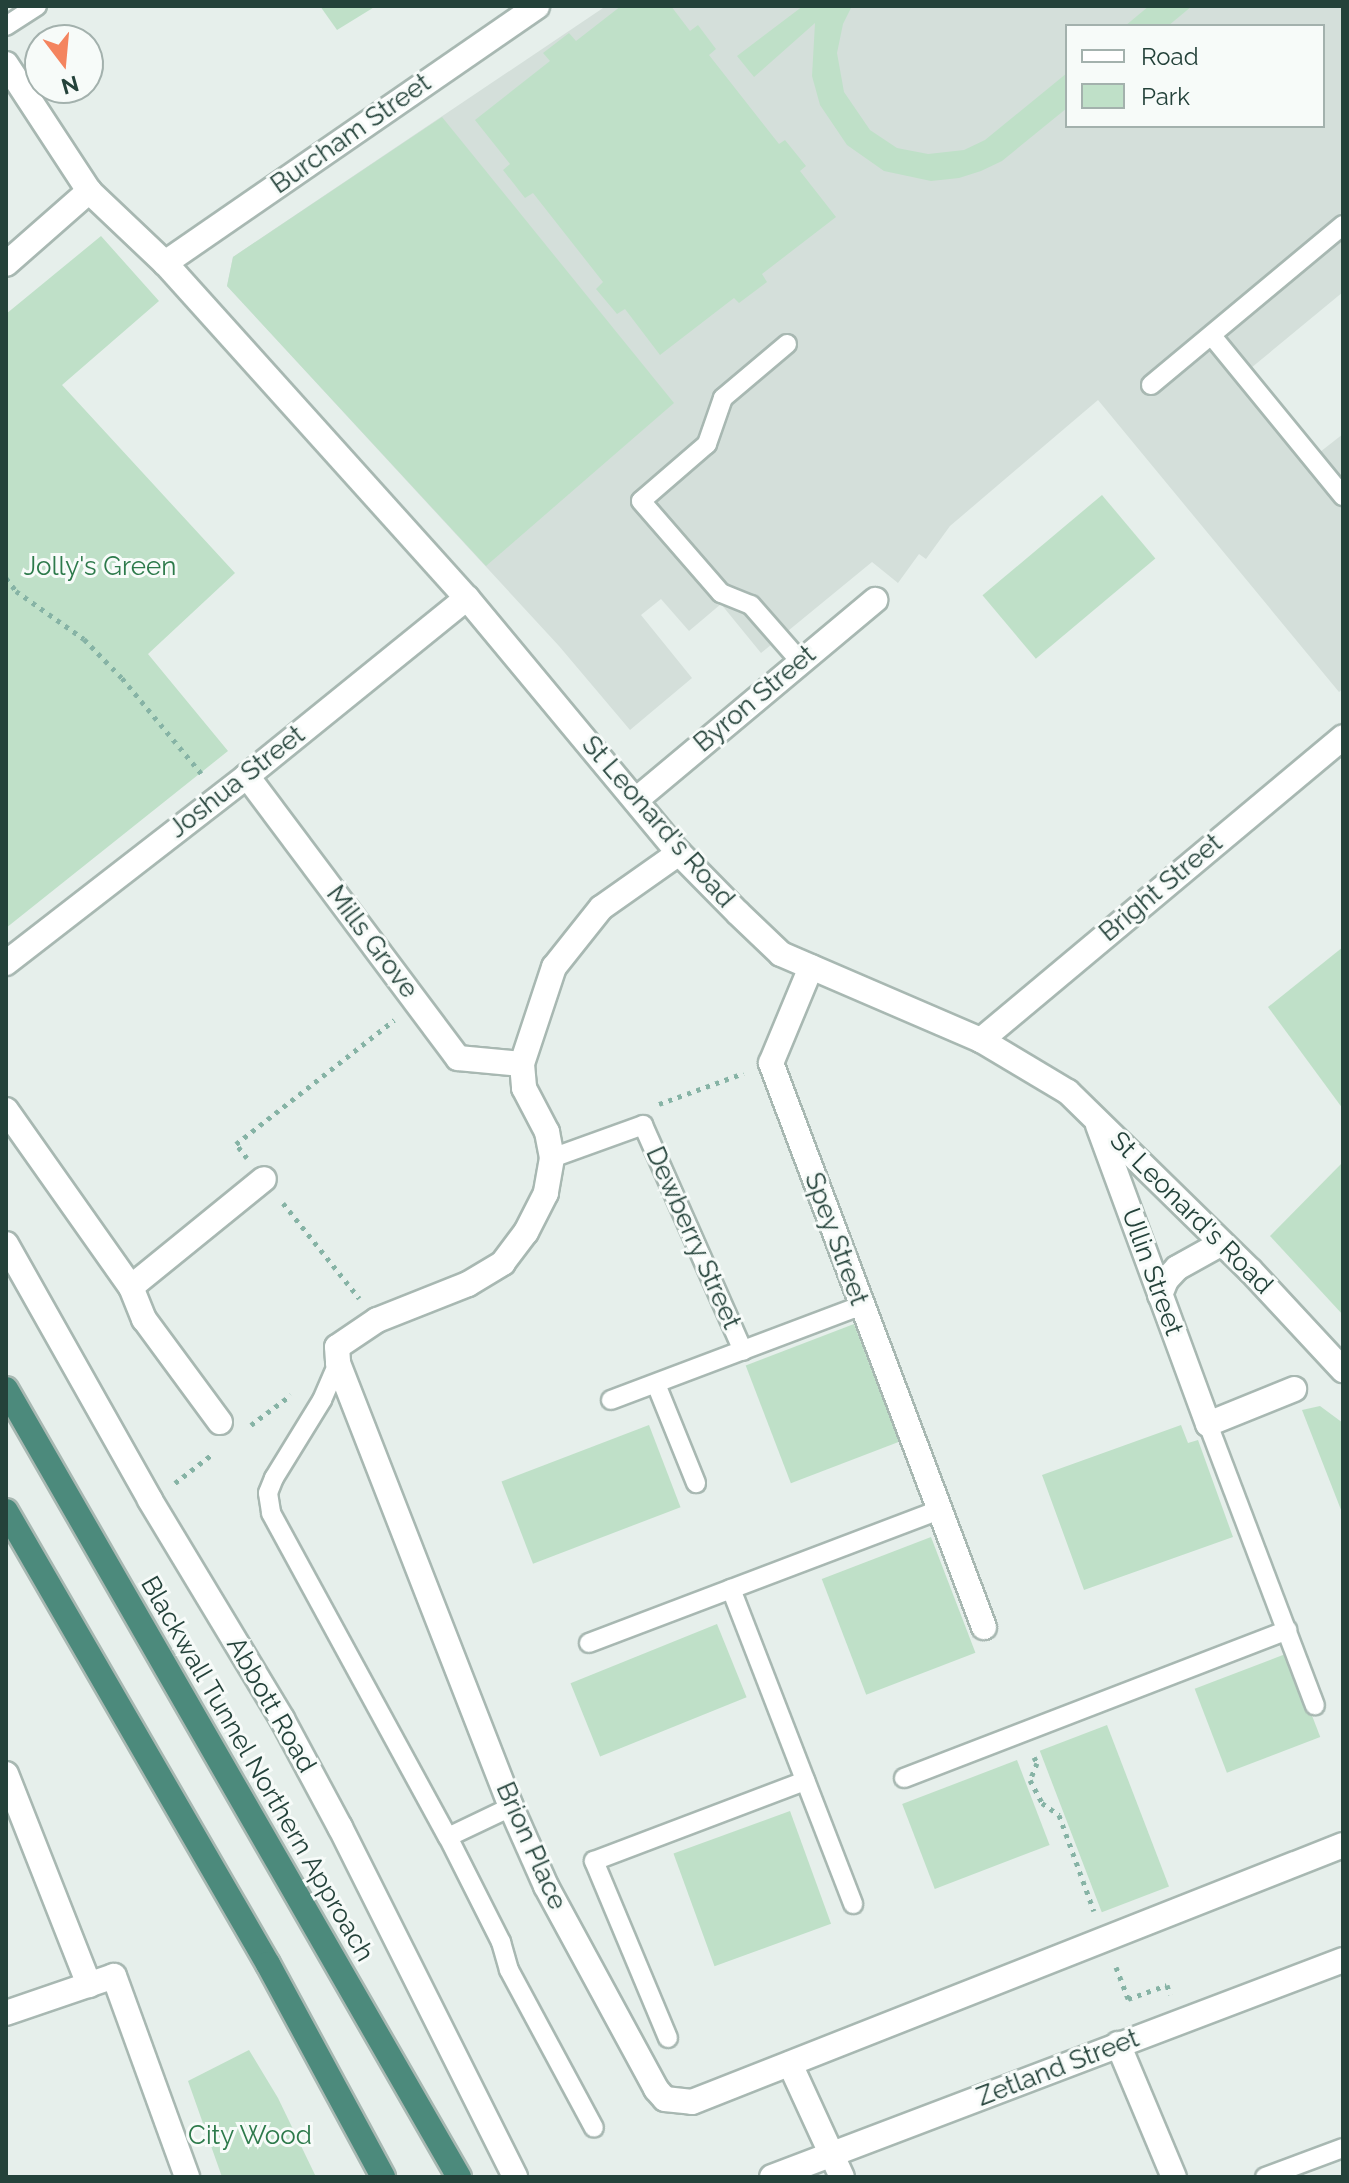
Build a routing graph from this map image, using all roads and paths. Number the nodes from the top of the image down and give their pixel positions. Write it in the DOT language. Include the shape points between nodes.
graph roads {
  1 [pos="37,6"];
  2 [pos="537,6"];
  3 [pos="6,26"];
  4 [pos="6,64"];
  5 [pos="89,191"];
  6 [pos="1343,225"];
  7 [pos="165,263"];
  8 [pos="6,264"];
  9 [pos="1212,336"];
  10 [pos="787,344"];
  11 [pos="1151,385"];
  12 [pos="1343,496"];
  13 [pos="6,578"];
  14 [pos="467,598"];
  15 [pos="875,600"];
  16 [pos="800,661"];
  17 [pos="1343,738"];
  18 [pos="247,776"];
  19 [pos="219,795"];
  20 [pos="636,800"];
  21 [pos="679,853"];
  22 [pos="6,963"];
  23 [pos="811,967"];
  24 [pos="417,1002"];
  25 [pos="981,1040"];
  26 [pos="771,1063"];
  27 [pos="522,1064"];
  28 [pos="6,1110"];
  29 [pos="1096,1119"];
  30 [pos="643,1125"];
  31 [pos="552,1158"];
  32 [pos="264,1179"];
  33 [pos="1222,1243"];
  34 [pos="6,1244"];
  35 [pos="131,1287"];
  36 [pos="1160,1295"];
  37 [pos="860,1306"];
  38 [pos="377,1320"];
  39 [pos="743,1351"];
  40 [pos="338,1363"];
  41 [pos="1343,1370"];
  42 [pos="656,1384"];
  43 [pos="6,1389"];
  44 [pos="1294,1389"];
  45 [pos="611,1400"];
  46 [pos="1208,1424"];
  47 [pos="250,1425"];
  48 [pos="223,1434"];
  49 [pos="174,1483"];
  50 [pos="696,1483"];
  51 [pos="939,1510"];
  52 [pos="6,1511"];
  53 [pos="731,1589"];
  54 [pos="984,1627"];
  55 [pos="1287,1630"];
  56 [pos="589,1643"];
  57 [pos="1315,1705"];
  58 [pos="1024,1732"];
  59 [pos="6,1774"];
  60 [pos="904,1778"];
  61 [pos="805,1781"];
  62 [pos="511,1807"];
  63 [pos="448,1837"];
  64 [pos="1343,1845"];
  65 [pos="853,1904"];
  66 [pos="1112,1937"];
  67 [pos="1343,1960"];
  68 [pos="89,1985"];
  69 [pos="1170,1995"];
  70 [pos="6,2013"];
  71 [pos="668,2038"];
  72 [pos="1118,2044"];
  73 [pos="790,2064"];
  74 [pos="594,2128"];
  75 [pos="1343,2148"];
  76 [pos="832,2155"];
  77 [pos="187,2177"];
  78 [pos="383,2177"];
  79 [pos="459,2177"];
  80 [pos="515,2177"];
  81 [pos="772,2177"];
  82 [pos="842,2177"];
  83 [pos="1174,2177"];
  84 [pos="1265,2177"];
  1 -- 3 [label="lane"];
  2 -- 7 [label="street, Burcham Street"];
  4 -- 5 [label="street"];
  5 -- 7 [label="street, St Leonard's Road"];
  5 -- 8 [label="street"];
  6 -- 9 [label="lane"];
  7 -- 14 [label="street, St Leonard's Road"];
  9 -- 11 [label="lane"];
  9 -- 12 [label="lane"];
  10 -- 16 [label="lane" via="723,398 707,444 641,501 721,593 751,605"];
  13 -- 19 [label="path" via="16,591 84,639"];
  14 -- 18 [label="street, Joshua Street"];
  14 -- 20 [label="street, St Leonard's Road"];
  15 -- 16 [label="street, Byron Street"];
  16 -- 20 [label="street, Byron Street"];
  17 -- 25 [label="street, Bright Street"];
  18 -- 19 [label="street, Joshua Street"];
  18 -- 24 [label="street, Mills Grove"];
  19 -- 22 [label="street, Joshua Street"];
  20 -- 21 [label="street, St Leonard's Road"];
  21 -- 23 [label="street, St Leonard's Road" via="781,954"];
  21 -- 27 [label="street" via="601,908 554,967"];
  23 -- 25 [label="street, St Leonard's Road"];
  23 -- 26 [label="street"];
  24 -- 27 [label="street, Mills Grove" via="458,1058"];
  24 -- 32 [label="path" via="236,1144"];
  25 -- 29 [label="street, St Leonard's Road" via="1068,1092"];
  26 -- 30 [label="path" via="648,1108"];
  26 -- 37 [label="street, Spey Street"];
  27 -- 31 [label="street" via="524,1088 547,1132"];
  28 -- 35 [label="street"];
  29 -- 33 [label="street, St Leonard's Road"];
  29 -- 36 [label="street, Ullin Street"];
  30 -- 31 [label="lane, Dewberry Street"];
  30 -- 39 [label="lane, Dewberry Street"];
  31 -- 38 [label="street" via="546,1193 503,1263 468,1284"];
  32 -- 35 [label="street"];
  32 -- 38 [label="path"];
  33 -- 36 [label="street" via="1177,1268"];
  33 -- 41 [label="street, St Leonard's Road"];
  34 -- 80 [label="street, Abbott Road" via="150,1500 282,1719"];
  35 -- 48 [label="street" via="144,1319"];
  36 -- 46 [label="street, Ullin Street"];
  37 -- 39 [label="lane, Dewberry Street"];
  37 -- 51 [label="street, Spey Street"];
  38 -- 40 [label="street" via="337,1347"];
  39 -- 42 [label="lane, Dewberry Street"];
  40 -- 47 [label="path"];
  40 -- 62 [label="street, Brion Place"];
  40 -- 63 [label="lane" via="322,1400 274,1478 268,1493 271,1513"];
  42 -- 45 [label="lane, Dewberry Street"];
  42 -- 50 [label="lane"];
  43 -- 79 [label="highway, Blackwall Tunnel Northern Approach"];
  44 -- 46 [label="street"];
  46 -- 55 [label="lane, Ullin Street"];
  48 -- 49 [label="path"];
  51 -- 53 [label="lane"];
  51 -- 54 [label="street, Spey Street"];
  52 -- 78 [label="highway" via="260,1950"];
  53 -- 56 [label="lane"];
  53 -- 61 [label="lane"];
  55 -- 57 [label="lane, Ullin Street"];
  55 -- 58 [label="lane"];
  58 -- 60 [label="lane"];
  58 -- 66 [label="path" via="1037,1763 1030,1780 1042,1803 1059,1815 1096,1917 1110,1912"];
  59 -- 68 [label="street"];
  61 -- 65 [label="lane"];
  61 -- 71 [label="lane, Brion Place" via="594,1861"];
  62 -- 63 [label="lane"];
  62 -- 73 [label="street, Brion Place" via="546,1886 665,2099 692,2102"];
  63 -- 74 [label="lane" via="501,1942 509,1970"];
  64 -- 66 [label="street"];
  66 -- 69 [label="path" via="1128,1999 1167,1985"];
  66 -- 73 [label="street"];
  67 -- 72 [label="street, Zetland Street"];
  68 -- 70 [label="street"];
  68 -- 77 [label="street" via="114,1976"];
  72 -- 76 [label="street, Zetland Street"];
  72 -- 83 [label="street"];
  73 -- 76 [label="street"];
  75 -- 84 [label="lane"];
  76 -- 81 [label="street, Zetland Street"];
  76 -- 82 [label="street"];
}
